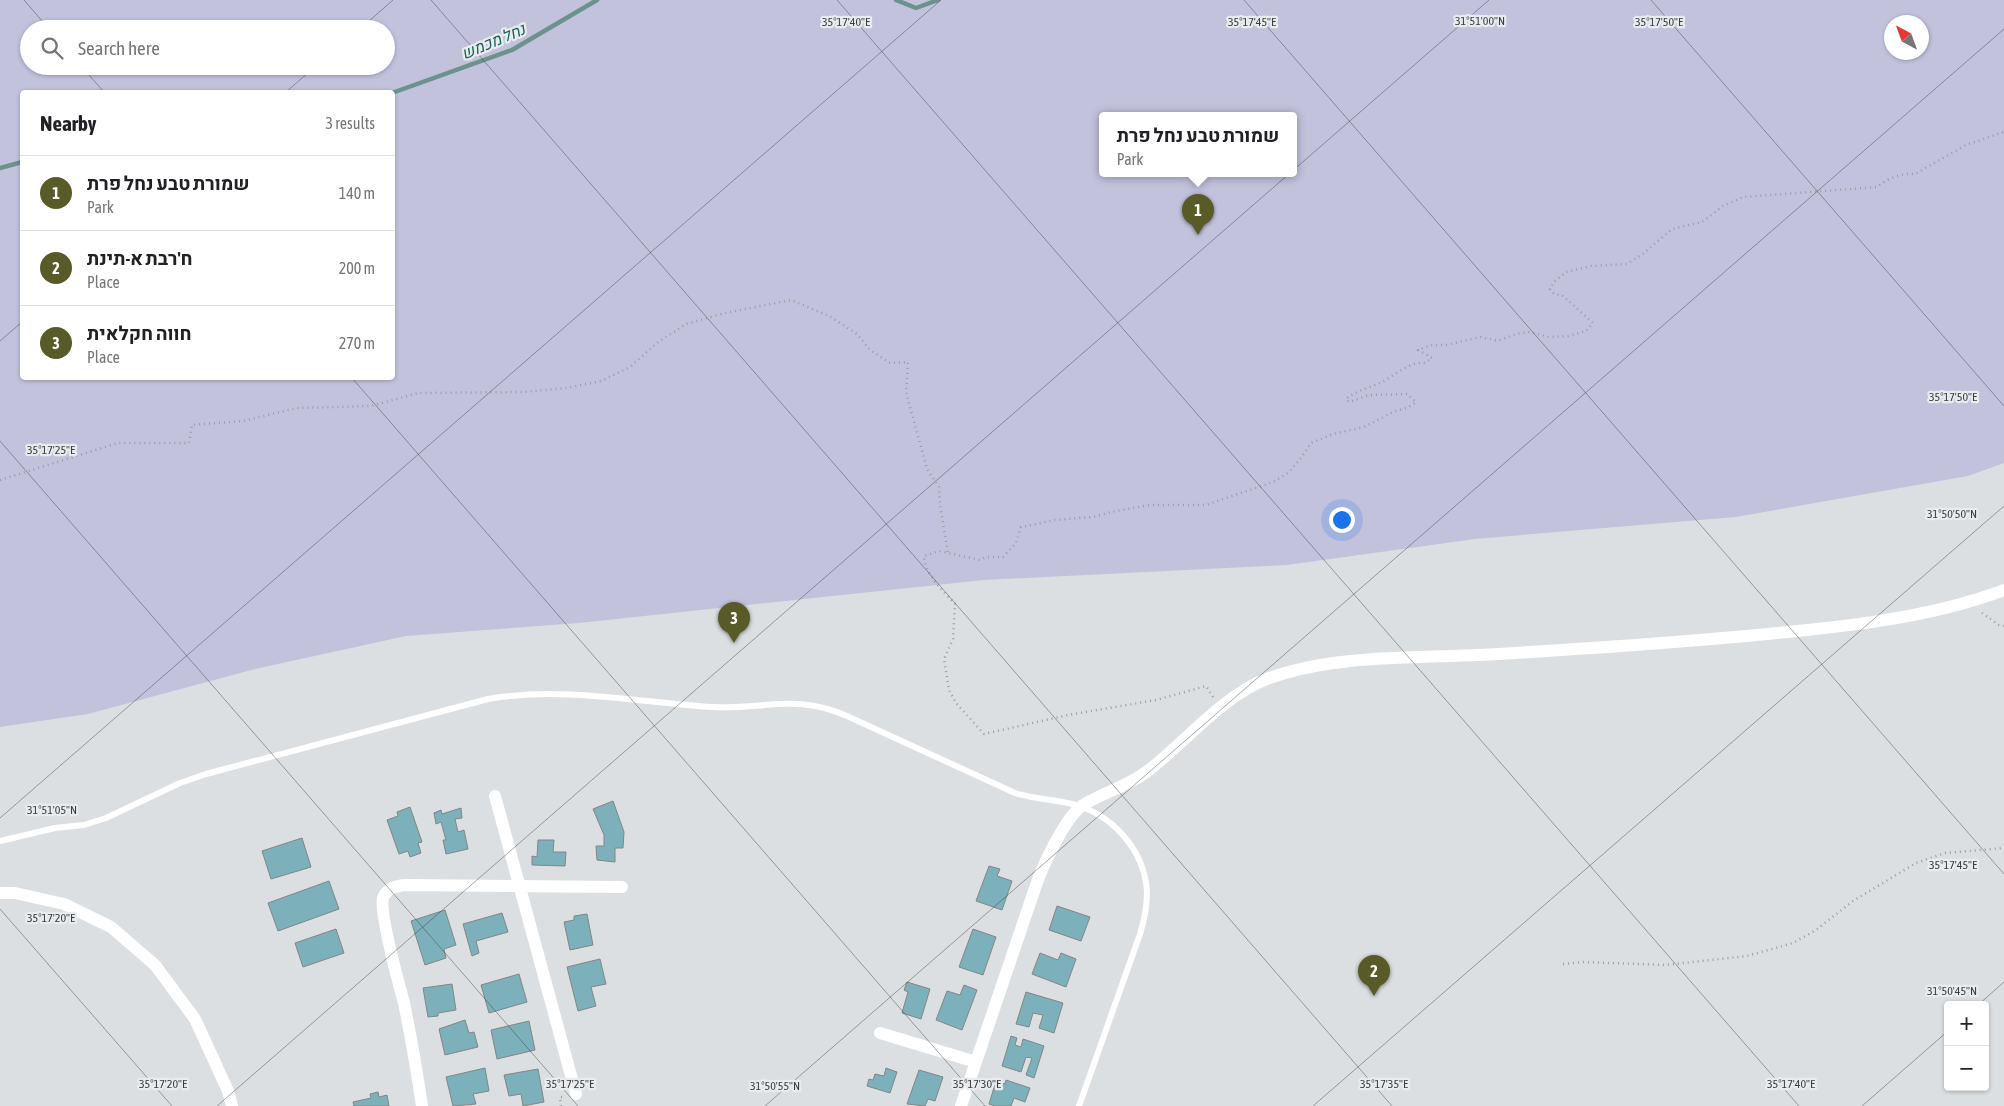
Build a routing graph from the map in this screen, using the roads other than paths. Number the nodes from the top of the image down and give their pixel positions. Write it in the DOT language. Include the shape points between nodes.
graph roads {
  1 [pos="2004,590"];
  2 [pos="495,796"];
  3 [pos="1081,806"];
  4 [pos="0,841"];
  5 [pos="519,886"];
  6 [pos="622,887"];
  7 [pos="0,894"];
  8 [pos="880,1033"];
  9 [pos="976,1062"];
  10 [pos="576,1094"];
  11 [pos="232,1106"];
  12 [pos="422,1106"];
  13 [pos="961,1106"];
  14 [pos="1079,1106"];
  1 -- 3 [label="street" via="1915,615 1802,631 1657,644 1309,666 1265,679 1231,700 1147,772"];
  2 -- 5 [label="street"];
  3 -- 4 [label="lane" via="1011,792 820,706 790,702 735,708 589,694 539,694 475,701 212,772 106,818"];
  3 -- 9 [label="street" via="1042,869"];
  3 -- 14 [label="lane" via="1106,821 1127,840 1144,874 1147,893 1140,934"];
  5 -- 6 [label="street"];
  5 -- 10 [label="street"];
  5 -- 12 [label="street" via="405,885 392,888 385,895 383,914 406,1013"];
  7 -- 11 [label="street" via="15,893 64,904 111,927 156,965 195,1019"];
  8 -- 9 [label="street"];
  9 -- 13 [label="street"];
}
